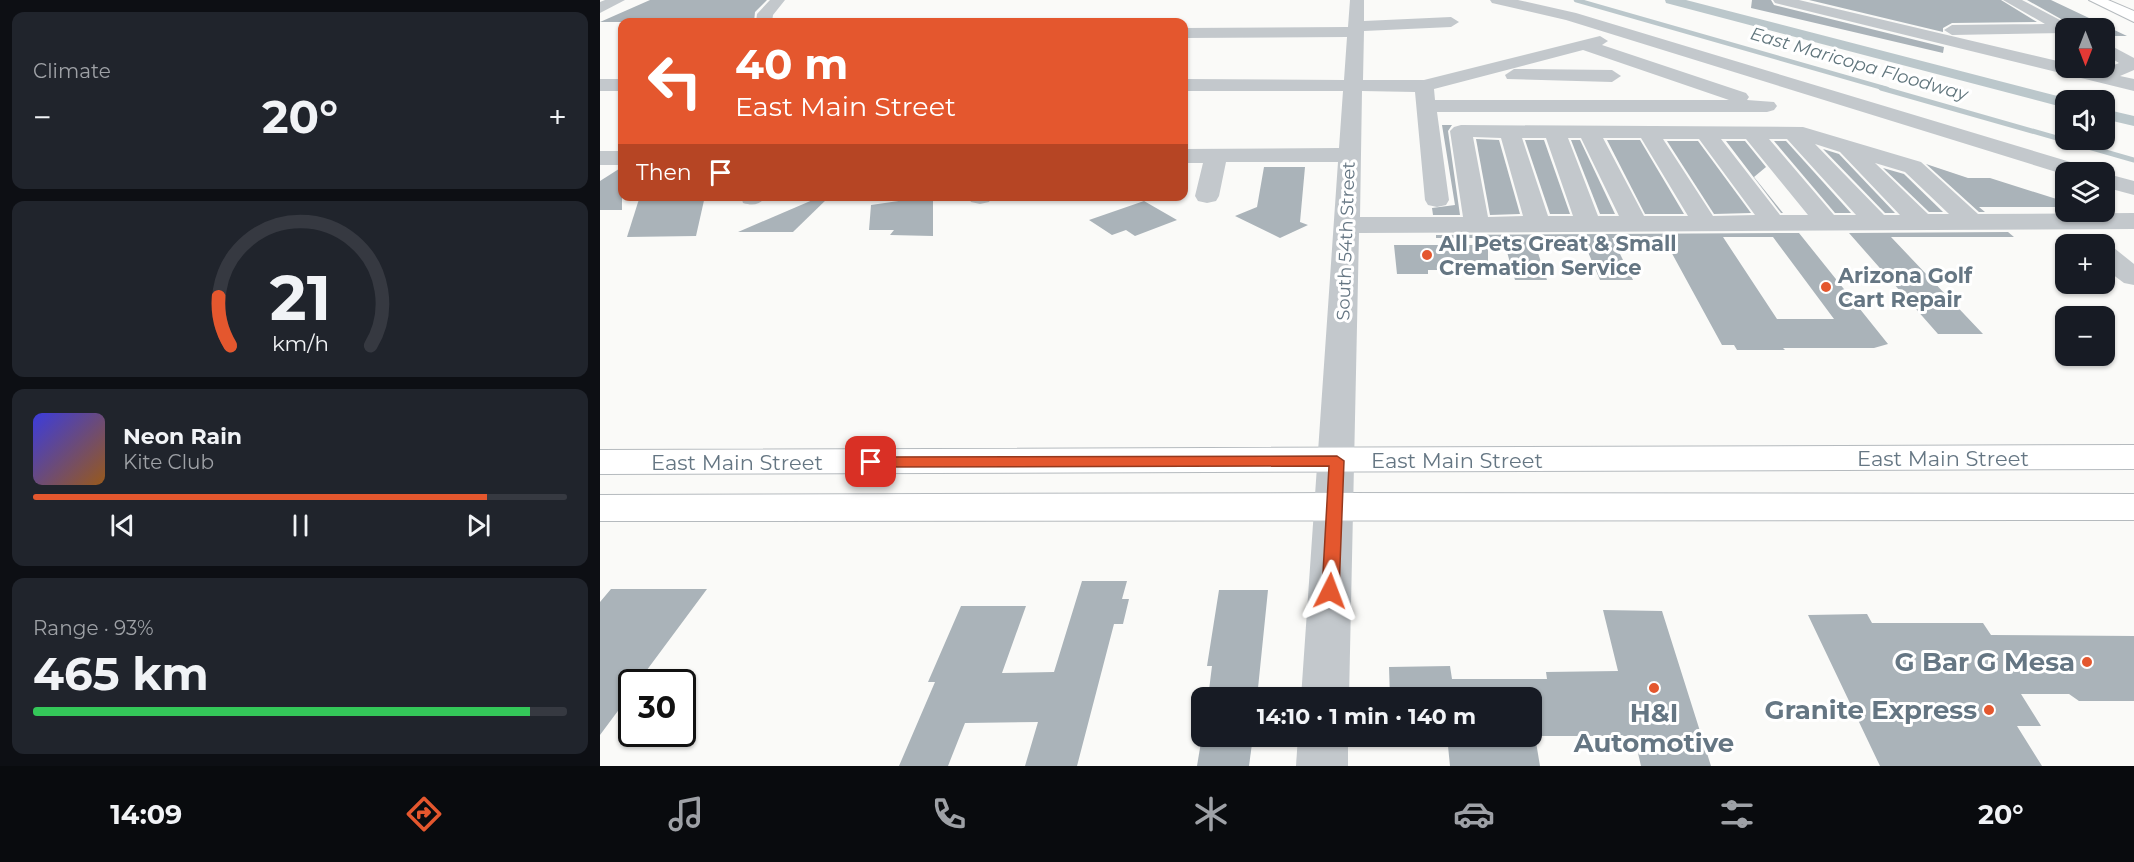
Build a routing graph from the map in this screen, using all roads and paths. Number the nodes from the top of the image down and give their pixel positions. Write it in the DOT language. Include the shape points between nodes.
graph roads {
  1 [pos="618,0"];
  2 [pos="778,0"];
  3 [pos="1357,0"];
  4 [pos="1497,0"];
  5 [pos="2010,0"];
  6 [pos="2096,0"];
  7 [pos="1795,1"];
  8 [pos="600,8"];
  9 [pos="2134,16"];
  10 [pos="764,18"];
  11 [pos="1451,22"];
  12 [pos="2055,22"];
  13 [pos="2055,28"];
  14 [pos="1355,29"];
  15 [pos="1188,33"];
  16 [pos="1927,36"];
  17 [pos="2115,53"];
  18 [pos="2055,66"];
  19 [pos="2115,71"];
  20 [pos="1468,75"];
  21 [pos="1612,76"];
  22 [pos="2105,78"];
  23 [pos="600,85"];
  24 [pos="618,85"];
  25 [pos="1188,85"];
  26 [pos="1352,85"];
  27 [pos="2134,85"];
  28 [pos="1425,96"];
  29 [pos="1510,132"];
  30 [pos="1555,132"];
  31 [pos="1589,132"];
  32 [pos="1648,132"];
  33 [pos="1706,133"];
  34 [pos="1752,133"];
  35 [pos="1793,133"];
  36 [pos="1847,147"];
  37 [pos="1350,155"];
  38 [pos="1188,156"];
  39 [pos="1216,156"];
  40 [pos="600,158"];
  41 [pos="618,158"];
  42 [pos="2055,164"];
  43 [pos="2115,183"];
  44 [pos="2134,188"];
  45 [pos="1207,196"];
  46 [pos="1437,200"];
  47 [pos="2115,221"];
  48 [pos="2134,221"];
  49 [pos="1827,222"];
  50 [pos="1877,222"];
  51 [pos="1921,222"];
  52 [pos="1972,222"];
  53 [pos="2055,222"];
  54 [pos="2064,222"];
  55 [pos="1635,223"];
  56 [pos="1705,223"];
  57 [pos="1773,223"];
  58 [pos="1477,224"];
  59 [pos="1538,224"];
  60 [pos="1588,224"];
  61 [pos="1347,225"];
  62 [pos="2080,234"];
  63 [pos="2115,263"];
  64 [pos="2134,278"];
  65 [pos="2134,457"];
  66 [pos="600,462"];
  67 [pos="708,462"];
  68 [pos="600,481"];
  69 [pos="1336,483"];
  70 [pos="2134,507"];
  71 [pos="600,508"];
  72 [pos="1326,687"];
  73 [pos="1323,747"];
  74 [pos="1322,766"];
  1 -- 8 [label="street"];
  2 -- 10 [label="street"];
  3 -- 14 [label="street, South 54th Street"];
  4 -- 42 [label="street" via="1570,16"];
  5 -- 12 [label="street"];
  6 -- 9 [label="main road"];
  7 -- 16 [label="street"];
  11 -- 14 [label="street"];
  13 -- 16 [label="street" via="1960,29"];
  14 -- 15 [label="street"];
  14 -- 26 [label="street, South 54th Street"];
  16 -- 18 [label="street"];
  17 -- 19 [label="street" via="2131,65"];
  20 -- 21 [label="street"];
  20 -- 28 [label="street"];
  20 -- 28 [label="street" via="1592,43 1767,106"];
  22 -- 27 [label="street"];
  23 -- 24 [label="street"];
  25 -- 26 [label="street"];
  26 -- 28 [label="street"];
  26 -- 37 [label="street, South 54th Street"];
  28 -- 46 [label="street"];
  29 -- 30 [label="street"];
  29 -- 58 [label="street" via="1461,131"];
  29 -- 59 [label="street"];
  30 -- 31 [label="street"];
  30 -- 60 [label="street"];
  31 -- 32 [label="street"];
  31 -- 55 [label="street"];
  32 -- 33 [label="street"];
  32 -- 56 [label="street"];
  33 -- 34 [label="street"];
  33 -- 57 [label="street"];
  34 -- 35 [label="street"];
  34 -- 49 [label="street"];
  35 -- 36 [label="street"];
  35 -- 50 [label="street"];
  36 -- 51 [label="street"];
  36 -- 52 [label="street" via="1913,167"];
  37 -- 39 [label="street"];
  37 -- 61 [label="street, South 54th Street"];
  38 -- 39 [label="street"];
  39 -- 45 [label="street"];
  40 -- 41 [label="street"];
  43 -- 44 [label="street"];
  47 -- 48 [label="street"];
  49 -- 50 [label="street"];
  49 -- 57 [label="street"];
  50 -- 51 [label="street"];
  51 -- 52 [label="street"];
  52 -- 53 [label="street"];
  54 -- 62 [label="street"];
  55 -- 56 [label="street"];
  55 -- 60 [label="street"];
  56 -- 57 [label="street"];
  58 -- 59 [label="street"];
  58 -- 61 [label="street"];
  59 -- 60 [label="street"];
  61 -- 69 [label="street, South 54th Street"];
  63 -- 64 [label="street"];
  65 -- 69 [label="main road, East Main Street"];
  66 -- 67 [label="main road, East Main Street"];
  67 -- 68 [label="main road"];
  67 -- 69 [label="main road, East Main Street"];
  69 -- 70 [label="main road, East Main Street"];
  69 -- 71 [label="main road, East Main Street"];
  69 -- 72 [label="street, South 54th Street"];
  73 -- 74 [label="street"];
}
